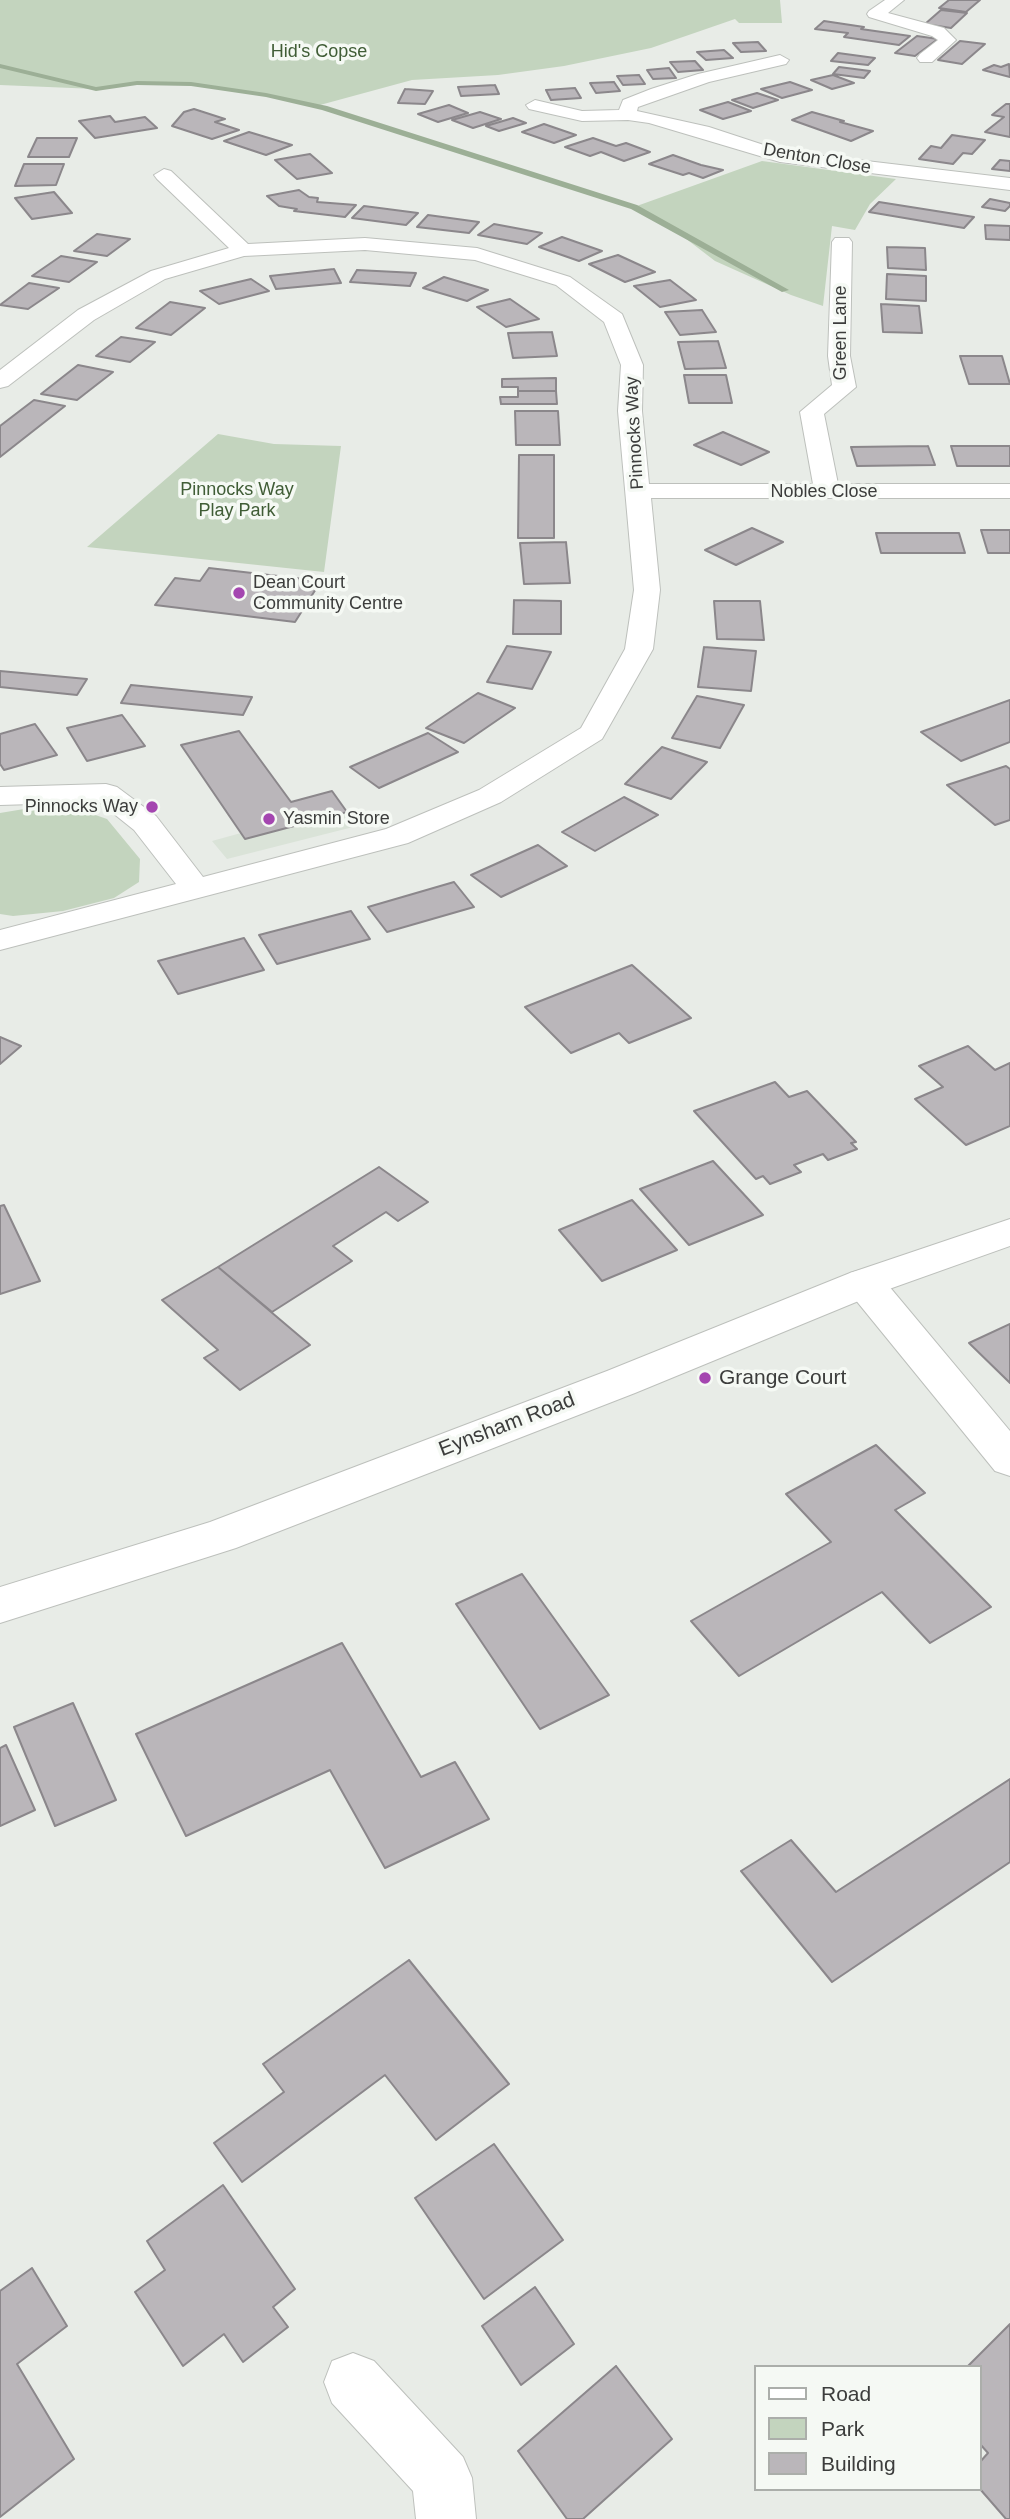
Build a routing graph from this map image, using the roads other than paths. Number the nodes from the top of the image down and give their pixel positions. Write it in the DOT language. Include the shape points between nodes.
graph roads {
  1 [pos="896,0"];
  2 [pos="926,58"];
  3 [pos="780,60"];
  4 [pos="535,105"];
  5 [pos="628,114"];
  6 [pos="164,175"];
  7 [pos="1010,184"];
  8 [pos="842,242"];
  9 [pos="243,250"];
  10 [pos="0,381"];
  11 [pos="637,491"];
  12 [pos="1010,491"];
  13 [pos="827,493"];
  14 [pos="0,796"];
  15 [pos="197,890"];
  16 [pos="0,940"];
  17 [pos="1010,1232"];
  18 [pos="864,1283"];
  19 [pos="1010,1460"];
  20 [pos="0,1605"];
  21 [pos="353,2382"];
  22 [pos="446,2519"];
  1 -- 2 [label="street" via="875,13 938,32 948,40"];
  3 -- 5 [label="street" via="657,93 629,104"];
  4 -- 5 [label="street, Denton Close" via="582,116"];
  5 -- 7 [label="street, Denton Close" via="780,156"];
  6 -- 9 [label="street"];
  8 -- 13 [label="street, Green Lane" via="839,356 844,387 812,412"];
  9 -- 10 [label="street, Pinnocks Way" via="158,275 86,315"];
  9 -- 11 [label="street, Pinnocks Way" via="365,244 477,254 563,281 614,319 632,365 630,411"];
  11 -- 13 [label="street, Nobles Close"];
  11 -- 15 [label="street, Pinnocks Way" via="647,590 639,649 592,733 490,796 397,836"];
  12 -- 13 [label="street, Nobles Close"];
  14 -- 15 [label="street" via="106,793 145,823"];
  15 -- 16 [label="street, Pinnocks Way"];
  17 -- 18 [label="street, Eynsham Road"];
  18 -- 19 [label="street"];
  18 -- 20 [label="street, Eynsham Road" via="222,1536"];
  21 -- 22 [label="street" via="442,2478"];
}
